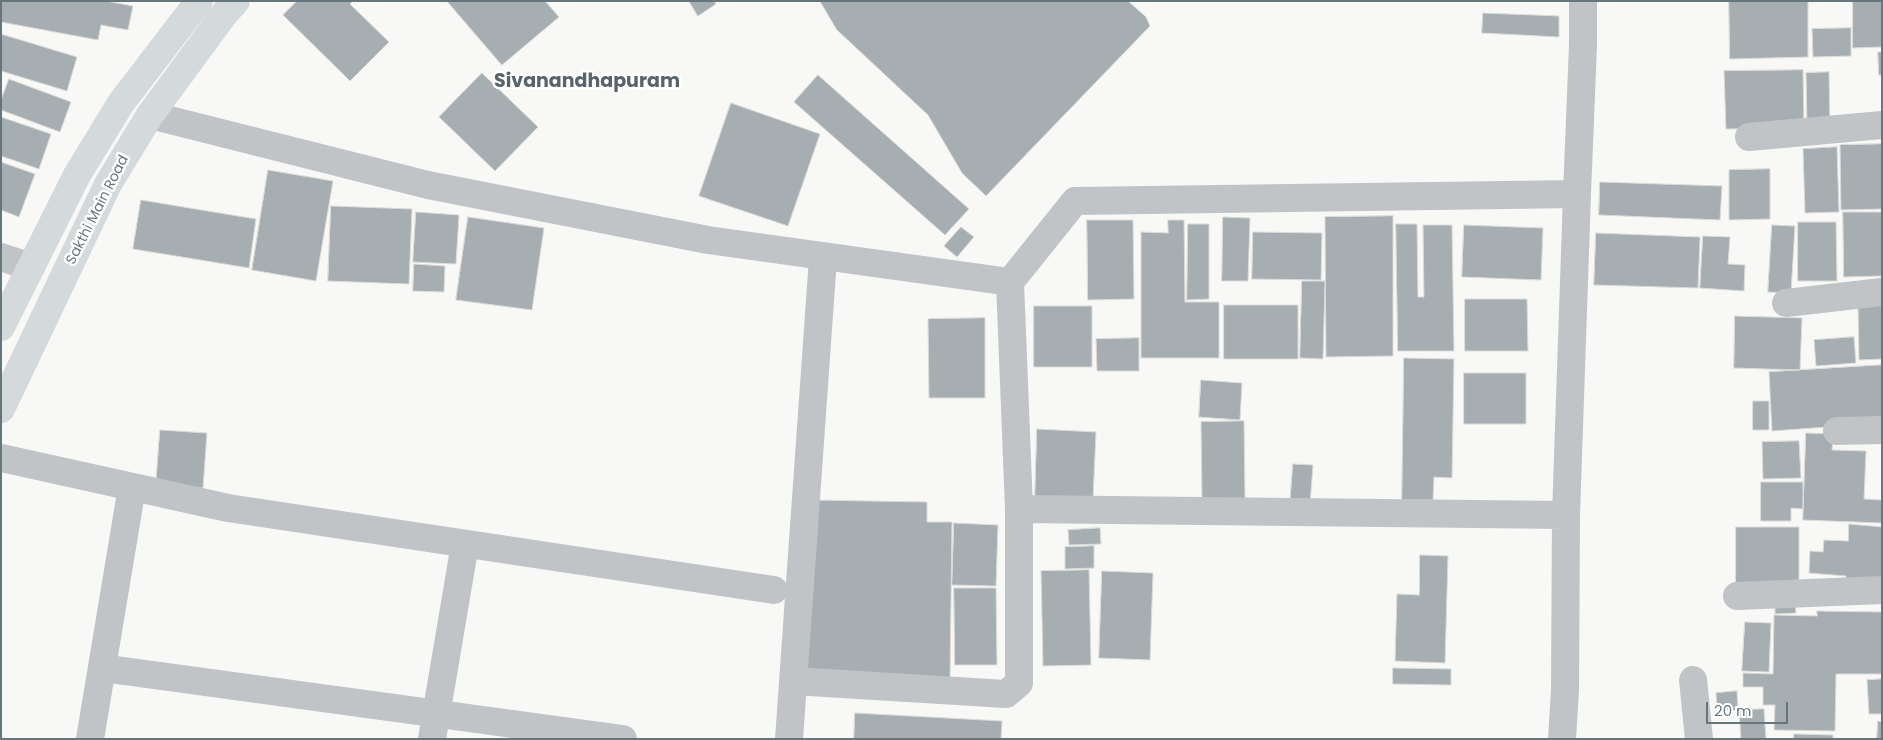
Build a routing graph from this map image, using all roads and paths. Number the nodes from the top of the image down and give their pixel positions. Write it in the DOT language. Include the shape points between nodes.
graph roads {
  1 [pos="199,1"];
  2 [pos="236,1"];
  3 [pos="1583,1"];
  4 [pos="150,115"];
  5 [pos="1882,125"];
  6 [pos="1749,137"];
  7 [pos="1576,194"];
  8 [pos="1,257"];
  9 [pos="823,258"];
  10 [pos="31,266"];
  11 [pos="1010,282"];
  12 [pos="1882,292"];
  13 [pos="1786,303"];
  14 [pos="1,327"];
  15 [pos="1,409"];
  16 [pos="1882,430"];
  17 [pos="1837,432"];
  18 [pos="1,458"];
  19 [pos="132,487"];
  20 [pos="1019,508"];
  21 [pos="1566,515"];
  22 [pos="465,544"];
  23 [pos="774,590"];
  24 [pos="1882,590"];
  25 [pos="1737,596"];
  26 [pos="102,668"];
  27 [pos="1694,680"];
  28 [pos="793,681"];
  29 [pos="434,726"];
  30 [pos="90,739"];
  31 [pos="623,739"];
  32 [pos="789,739"];
  33 [pos="1562,739"];
  34 [pos="1699,739"];
  1 -- 10 [label="highway" via="121,103 77,175"];
  2 -- 4 [label="highway, Sakthi Main Road"];
  3 -- 7 [label="street"];
  4 -- 9 [label="street" via="428,185 708,240"];
  4 -- 15 [label="highway, Sakthi Main Road" via="108,184"];
  5 -- 6 [label="street"];
  7 -- 11 [label="street" via="1075,201"];
  7 -- 21 [label="street"];
  8 -- 10 [label="street"];
  9 -- 11 [label="street"];
  9 -- 28 [label="street"];
  10 -- 14 [label="highway"];
  11 -- 20 [label="street"];
  12 -- 13 [label="street"];
  16 -- 17 [label="street"];
  18 -- 19 [label="street"];
  19 -- 22 [label="street" via="228,508"];
  19 -- 26 [label="street"];
  20 -- 21 [label="street"];
  20 -- 28 [label="street" via="1019,683 1006,694"];
  21 -- 33 [label="street"];
  22 -- 23 [label="street"];
  22 -- 29 [label="street"];
  24 -- 25 [label="street"];
  26 -- 29 [label="street"];
  26 -- 30 [label="street"];
  27 -- 34 [label="street"];
  28 -- 32 [label="street"];
  29 -- 31 [label="street"];
}
